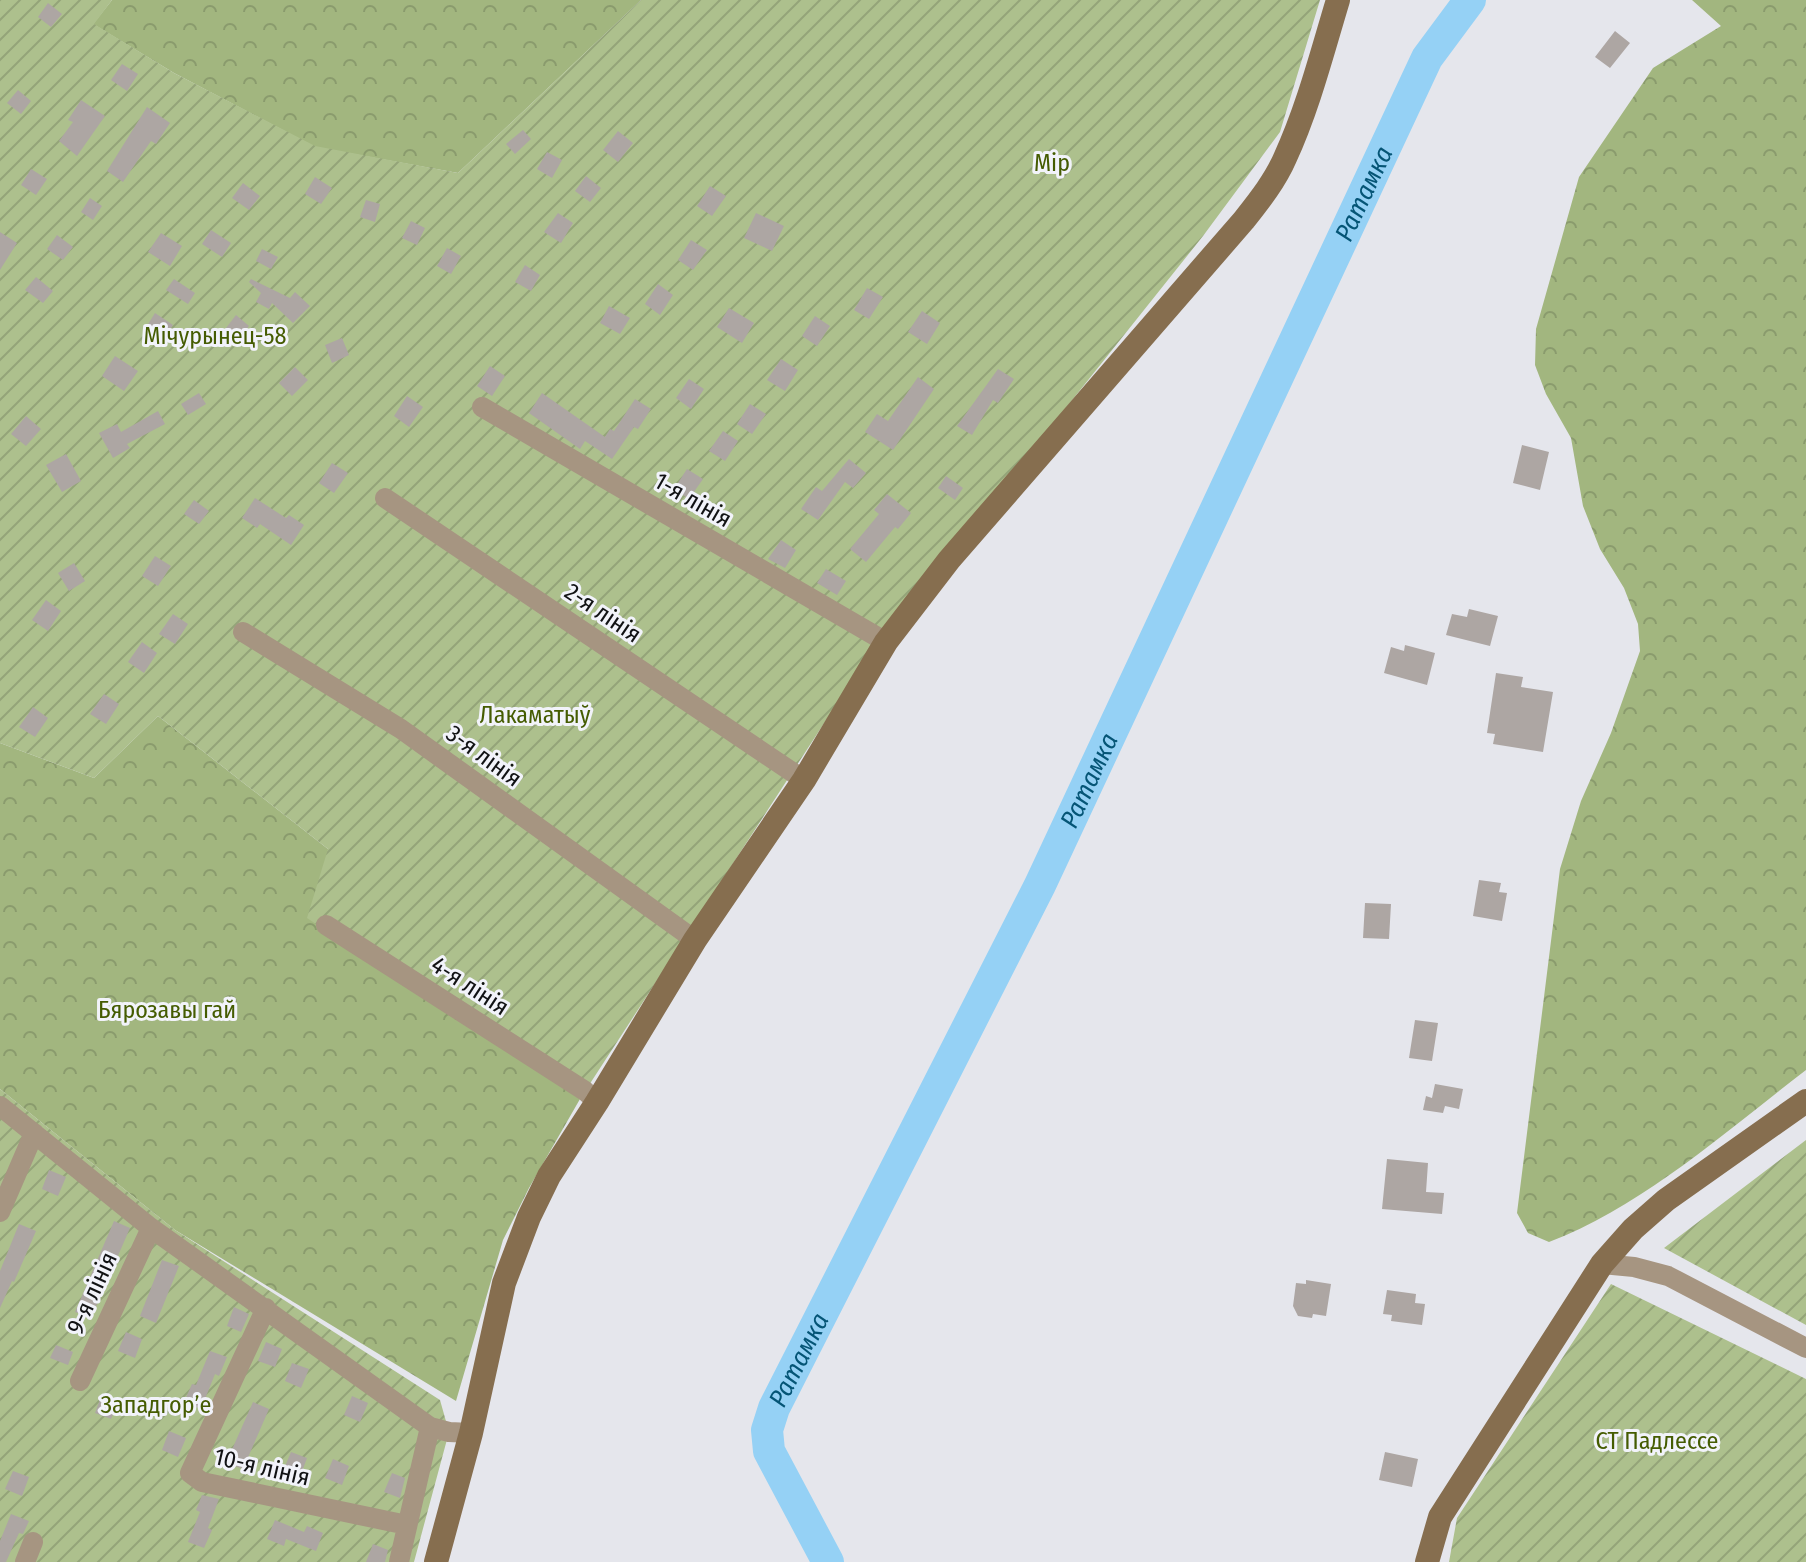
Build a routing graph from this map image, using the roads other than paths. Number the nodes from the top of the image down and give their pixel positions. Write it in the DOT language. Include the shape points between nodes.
graph roads {
  1 [pos="1338,0"];
  2 [pos="482,407"];
  3 [pos="385,498"];
  4 [pos="243,632"];
  5 [pos="882,640"];
  6 [pos="797,776"];
  7 [pos="326,925"];
  8 [pos="692,937"];
  9 [pos="591,1097"];
  10 [pos="1806,1101"];
  11 [pos="0,1106"];
  12 [pos="34,1133"];
  13 [pos="0,1212"];
  14 [pos="151,1228"];
  15 [pos="1602,1264"];
  16 [pos="266,1308"];
  17 [pos="1806,1348"];
  18 [pos="80,1381"];
  19 [pos="430,1427"];
  20 [pos="471,1433"];
  21 [pos="407,1525"];
  22 [pos="33,1542"];
  23 [pos="25,1562"];
  24 [pos="399,1562"];
  25 [pos="436,1562"];
  26 [pos="1427,1562"];
  1 -- 5 [label="street" via="1304,110 1267,189"];
  2 -- 5 [label="street, 1-я лінія"];
  3 -- 6 [label="street, 2-я лінія"];
  4 -- 8 [label="street, 3-я лінія" via="401,729"];
  5 -- 6 [label="street"];
  6 -- 8 [label="street"];
  7 -- 9 [label="street, 4-я лінія"];
  8 -- 9 [label="street"];
  9 -- 20 [label="street" via="515,1251"];
  10 -- 15 [label="street" via="1666,1200"];
  11 -- 12 [label="street"];
  12 -- 13 [label="street"];
  12 -- 14 [label="street"];
  14 -- 16 [label="street"];
  14 -- 18 [label="street, 9-я лінія"];
  15 -- 17 [label="street" via="1668,1276"];
  15 -- 26 [label="street" via="1440,1517"];
  16 -- 19 [label="street"];
  16 -- 21 [label="street, 10-я лінія" via="190,1473 202,1482"];
  19 -- 20 [label="street"];
  19 -- 21 [label="street"];
  20 -- 25 [label="street"];
  21 -- 24 [label="street"];
  22 -- 23 [label="street"];
}
